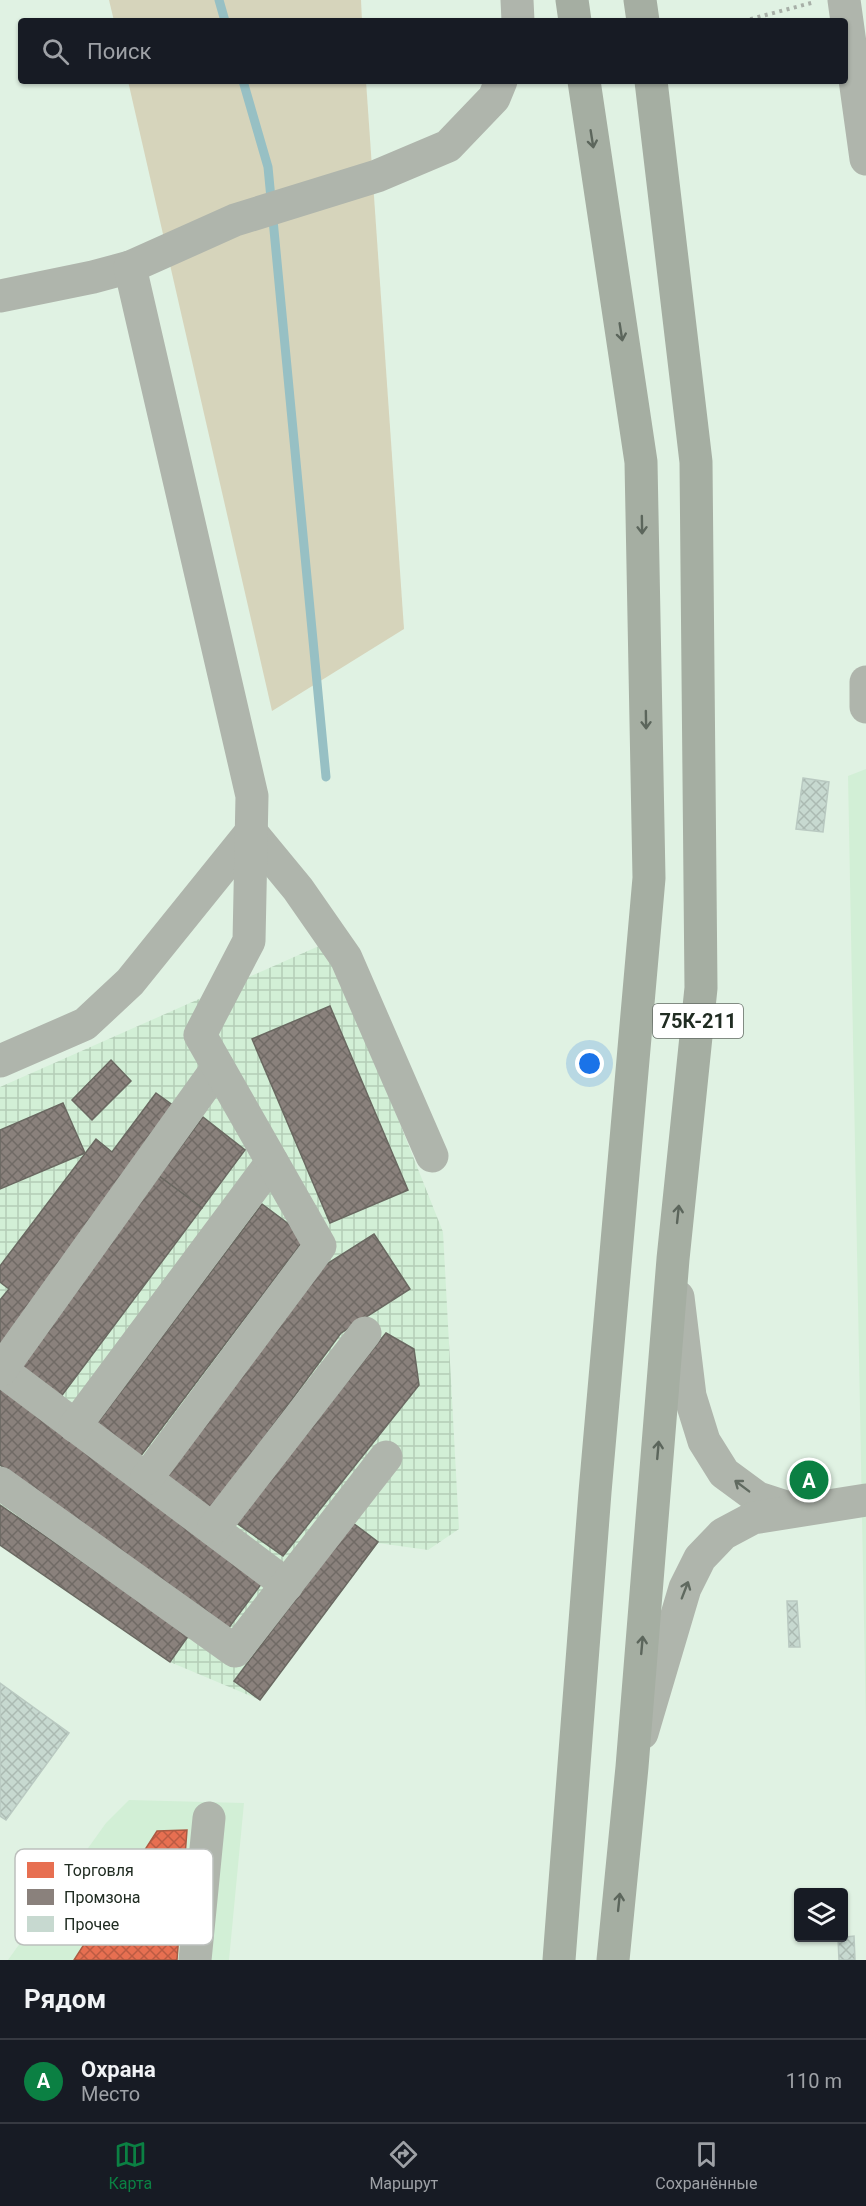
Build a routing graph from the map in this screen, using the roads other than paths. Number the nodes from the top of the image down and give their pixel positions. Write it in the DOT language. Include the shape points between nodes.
graph roads {
  1 [pos="517,0"];
  2 [pos="572,0"];
  3 [pos="640,0"];
  4 [pos="844,0"];
  5 [pos="518,18"];
  6 [pos="575,18"];
  7 [pos="643,18"];
  8 [pos="846,18"];
  9 [pos="848,29"];
  10 [pos="500,84"];
  11 [pos="584,84"];
  12 [pos="651,84"];
  13 [pos="866,159"];
  14 [pos="130,267"];
  15 [pos="0,296"];
  16 [pos="866,682"];
  17 [pos="866,707"];
  18 [pos="250,832"];
  19 [pos="0,1061"];
  20 [pos="218,1067"];
  21 [pos="432,1156"];
  22 [pos="272,1162"];
  23 [pos="673,1259"];
  24 [pos="366,1333"];
  25 [pos="1,1370"];
  26 [pos="75,1426"];
  27 [pos="386,1457"];
  28 [pos="146,1479"];
  29 [pos="0,1483"];
  30 [pos="866,1500"];
  31 [pos="795,1510"];
  32 [pos="213,1529"];
  33 [pos="287,1585"];
  34 [pos="632,1767"];
  35 [pos="209,1818"];
  36 [pos="206,1849"];
  37 [pos="196,1945"];
  38 [pos="195,1960"];
  39 [pos="559,1960"];
  40 [pos="613,1960"];
  1 -- 5 [label="lane"];
  2 -- 6 [label="main road"];
  3 -- 7 [label="main road"];
  4 -- 8 [label="lane"];
  9 -- 13 [label="lane"];
  10 -- 14 [label="lane" via="494,98 448,147 378,176 234,220"];
  11 -- 39 [label="main road, one-way" via="641,462 649,878"];
  23 -- 12 [label="main road, 75К-211, one-way" via="701,988 696,462"];
  14 -- 15 [label="lane"];
  14 -- 18 [label="lane" via="252,796"];
  16 -- 17 [label="lane"];
  18 -- 19 [label="lane" via="130,982 85,1024"];
  18 -- 20 [label="lane" via="249,941 200,1035"];
  18 -- 21 [label="lane" via="298,889 346,958"];
  20 -- 22 [label="lane"];
  20 -- 25 [label="lane"];
  22 -- 26 [label="lane"];
  22 -- 28 [label="lane" via="320,1246"];
  31 -- 23 [label="lane, one-way" via="758,1498 732,1479 704,1442 690,1396"];
  34 -- 23 [label="main road, 75К-211, one-way"];
  24 -- 32 [label="lane"];
  25 -- 26 [label="lane"];
  26 -- 28 [label="lane"];
  27 -- 33 [label="lane"];
  28 -- 32 [label="lane"];
  29 -- 33 [label="lane" via="235,1651"];
  30 -- 31 [label="lane"];
  34 -- 31 [label="lane, one-way" via="685,1588 700,1558 723,1534 753,1518"];
  32 -- 33 [label="lane"];
  40 -- 34 [label="main road, 75К-211, one-way"];
  35 -- 36 [label="lane"];
  37 -- 38 [label="lane"];
}
